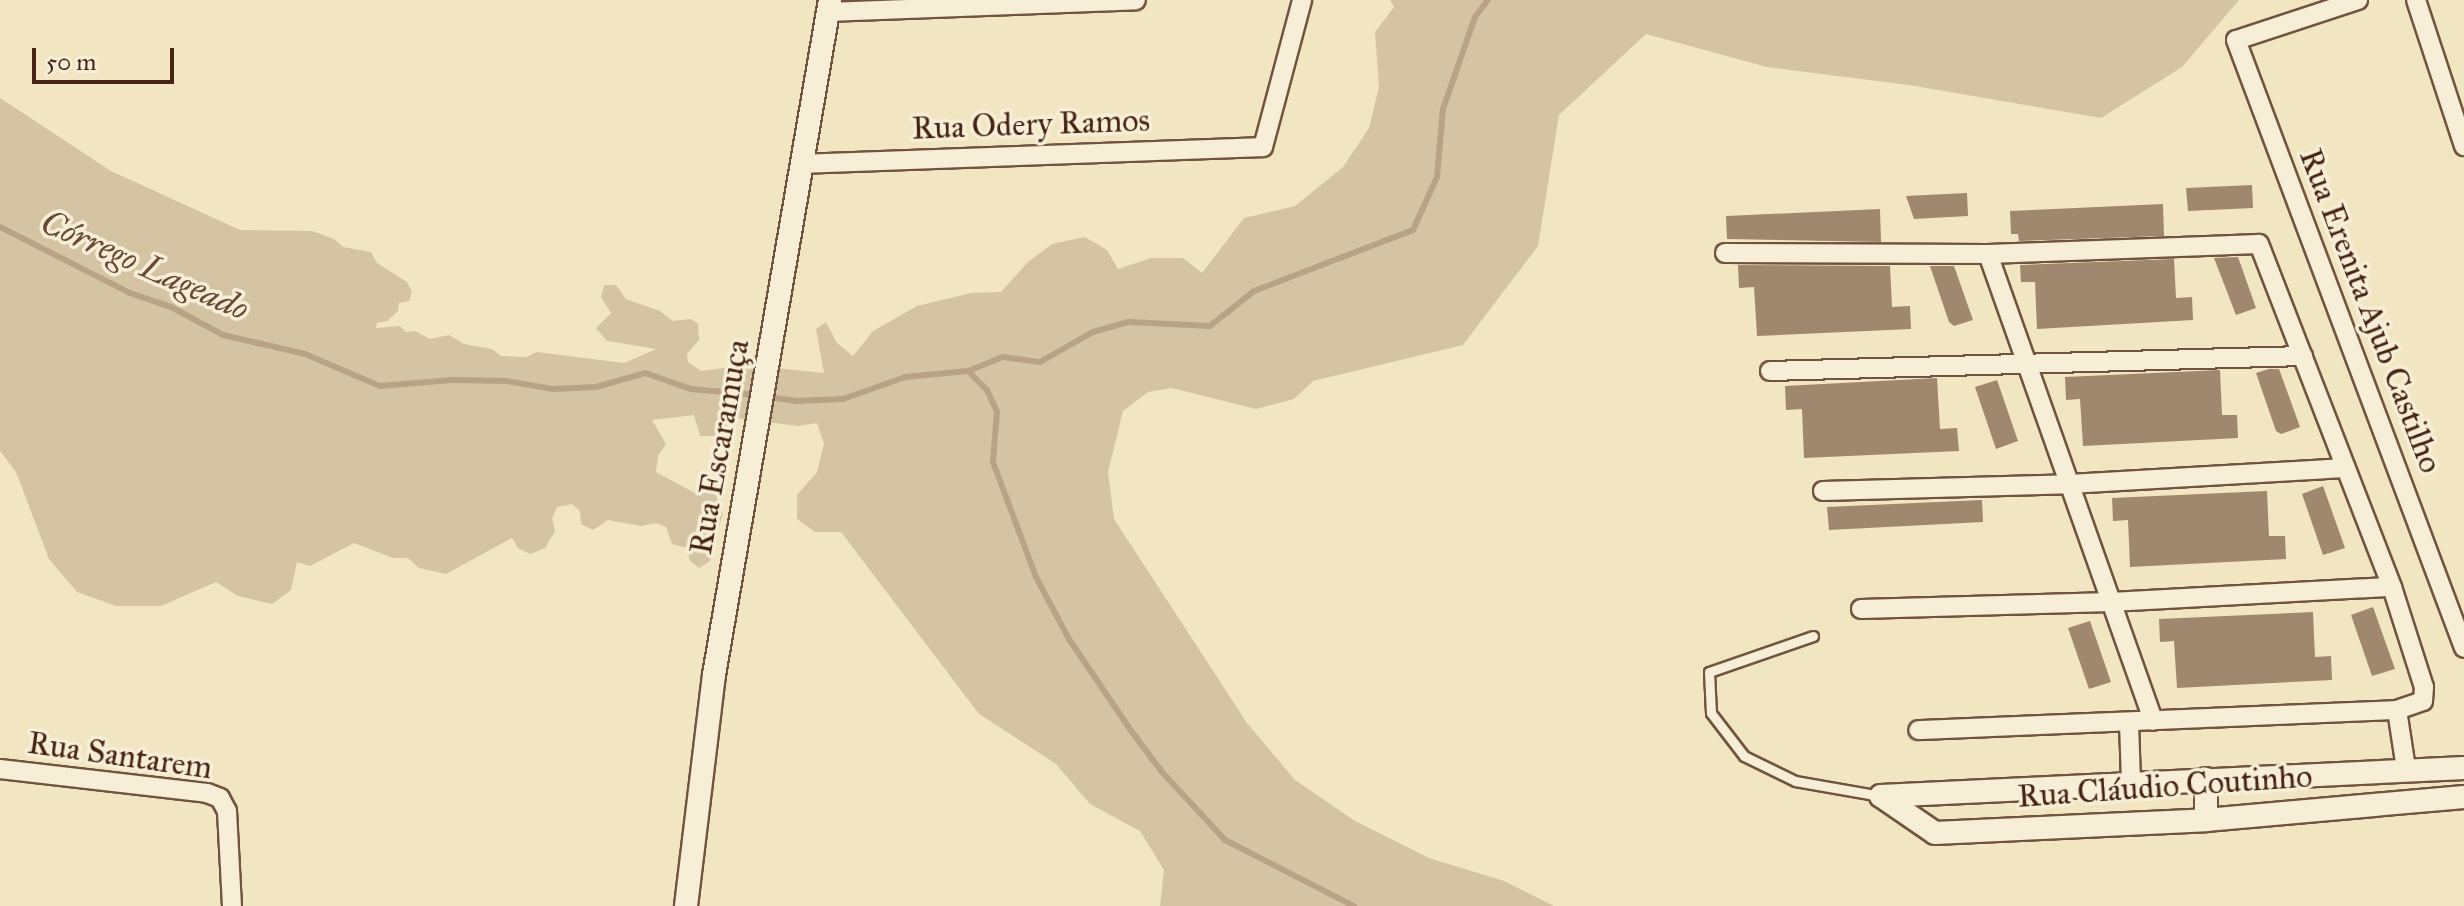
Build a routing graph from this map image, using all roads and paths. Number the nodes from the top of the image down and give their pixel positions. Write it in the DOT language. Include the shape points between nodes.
graph roads {
  1 [pos="1136,0"];
  2 [pos="1302,0"];
  3 [pos="2358,0"];
  4 [pos="2416,0"];
  5 [pos="830,6"];
  6 [pos="2464,146"];
  7 [pos="801,164"];
  8 [pos="1725,253"];
  9 [pos="1988,254"];
  10 [pos="2303,356"];
  11 [pos="2027,364"];
  12 [pos="1770,371"];
  13 [pos="2346,468"];
  14 [pos="2069,484"];
  15 [pos="1823,491"];
  16 [pos="2392,587"];
  17 [pos="2111,602"];
  18 [pos="1861,609"];
  19 [pos="1813,636"];
  20 [pos="2464,648"];
  21 [pos="2397,710"];
  22 [pos="2153,721"];
  23 [pos="2129,722"];
  24 [pos="1918,730"];
  25 [pos="2464,768"];
  26 [pos="0,769"];
  27 [pos="2406,769"];
  28 [pos="2206,779"];
  29 [pos="2131,783"];
  30 [pos="1881,796"];
  31 [pos="2464,797"];
  32 [pos="2206,820"];
  33 [pos="232,906"];
  34 [pos="686,906"];
  1 -- 5 [label="street"];
  2 -- 7 [label="street, Rua Odery Ramos" via="1263,147"];
  3 -- 20 [label="street, Rua Erenita Ajub Castilho" via="2236,40"];
  4 -- 6 [label="street"];
  5 -- 7 [label="street, Rua Escaramuça"];
  7 -- 34 [label="street, Rua Escaramuça" via="714,675"];
  8 -- 9 [label="street"];
  9 -- 10 [label="street" via="2259,244"];
  9 -- 11 [label="street"];
  10 -- 11 [label="street"];
  10 -- 13 [label="street"];
  11 -- 12 [label="street"];
  11 -- 14 [label="street"];
  13 -- 14 [label="street"];
  13 -- 16 [label="street"];
  14 -- 15 [label="street"];
  14 -- 17 [label="street"];
  16 -- 17 [label="street"];
  16 -- 21 [label="street" via="2424,687 2423,701"];
  17 -- 18 [label="street"];
  17 -- 22 [label="street"];
  19 -- 30 [label="lane, Rua Cláudio Coutinho" via="1709,672 1711,713 1744,756 1795,781"];
  21 -- 22 [label="street"];
  21 -- 27 [label="street"];
  22 -- 23 [label="street"];
  23 -- 24 [label="street"];
  23 -- 29 [label="street"];
  25 -- 27 [label="street, Rua Cláudio Coutinho"];
  26 -- 33 [label="street, Rua Santarem" via="220,798 227,811"];
  27 -- 28 [label="street, Rua Cláudio Coutinho"];
  28 -- 29 [label="street, Rua Cláudio Coutinho"];
  28 -- 32 [label="street"];
  29 -- 30 [label="street, Rua Cláudio Coutinho"];
  30 -- 32 [label="street, Rua Cláudio Coutinho" via="1935,833"];
  31 -- 32 [label="street, Rua Cláudio Coutinho"];
}
